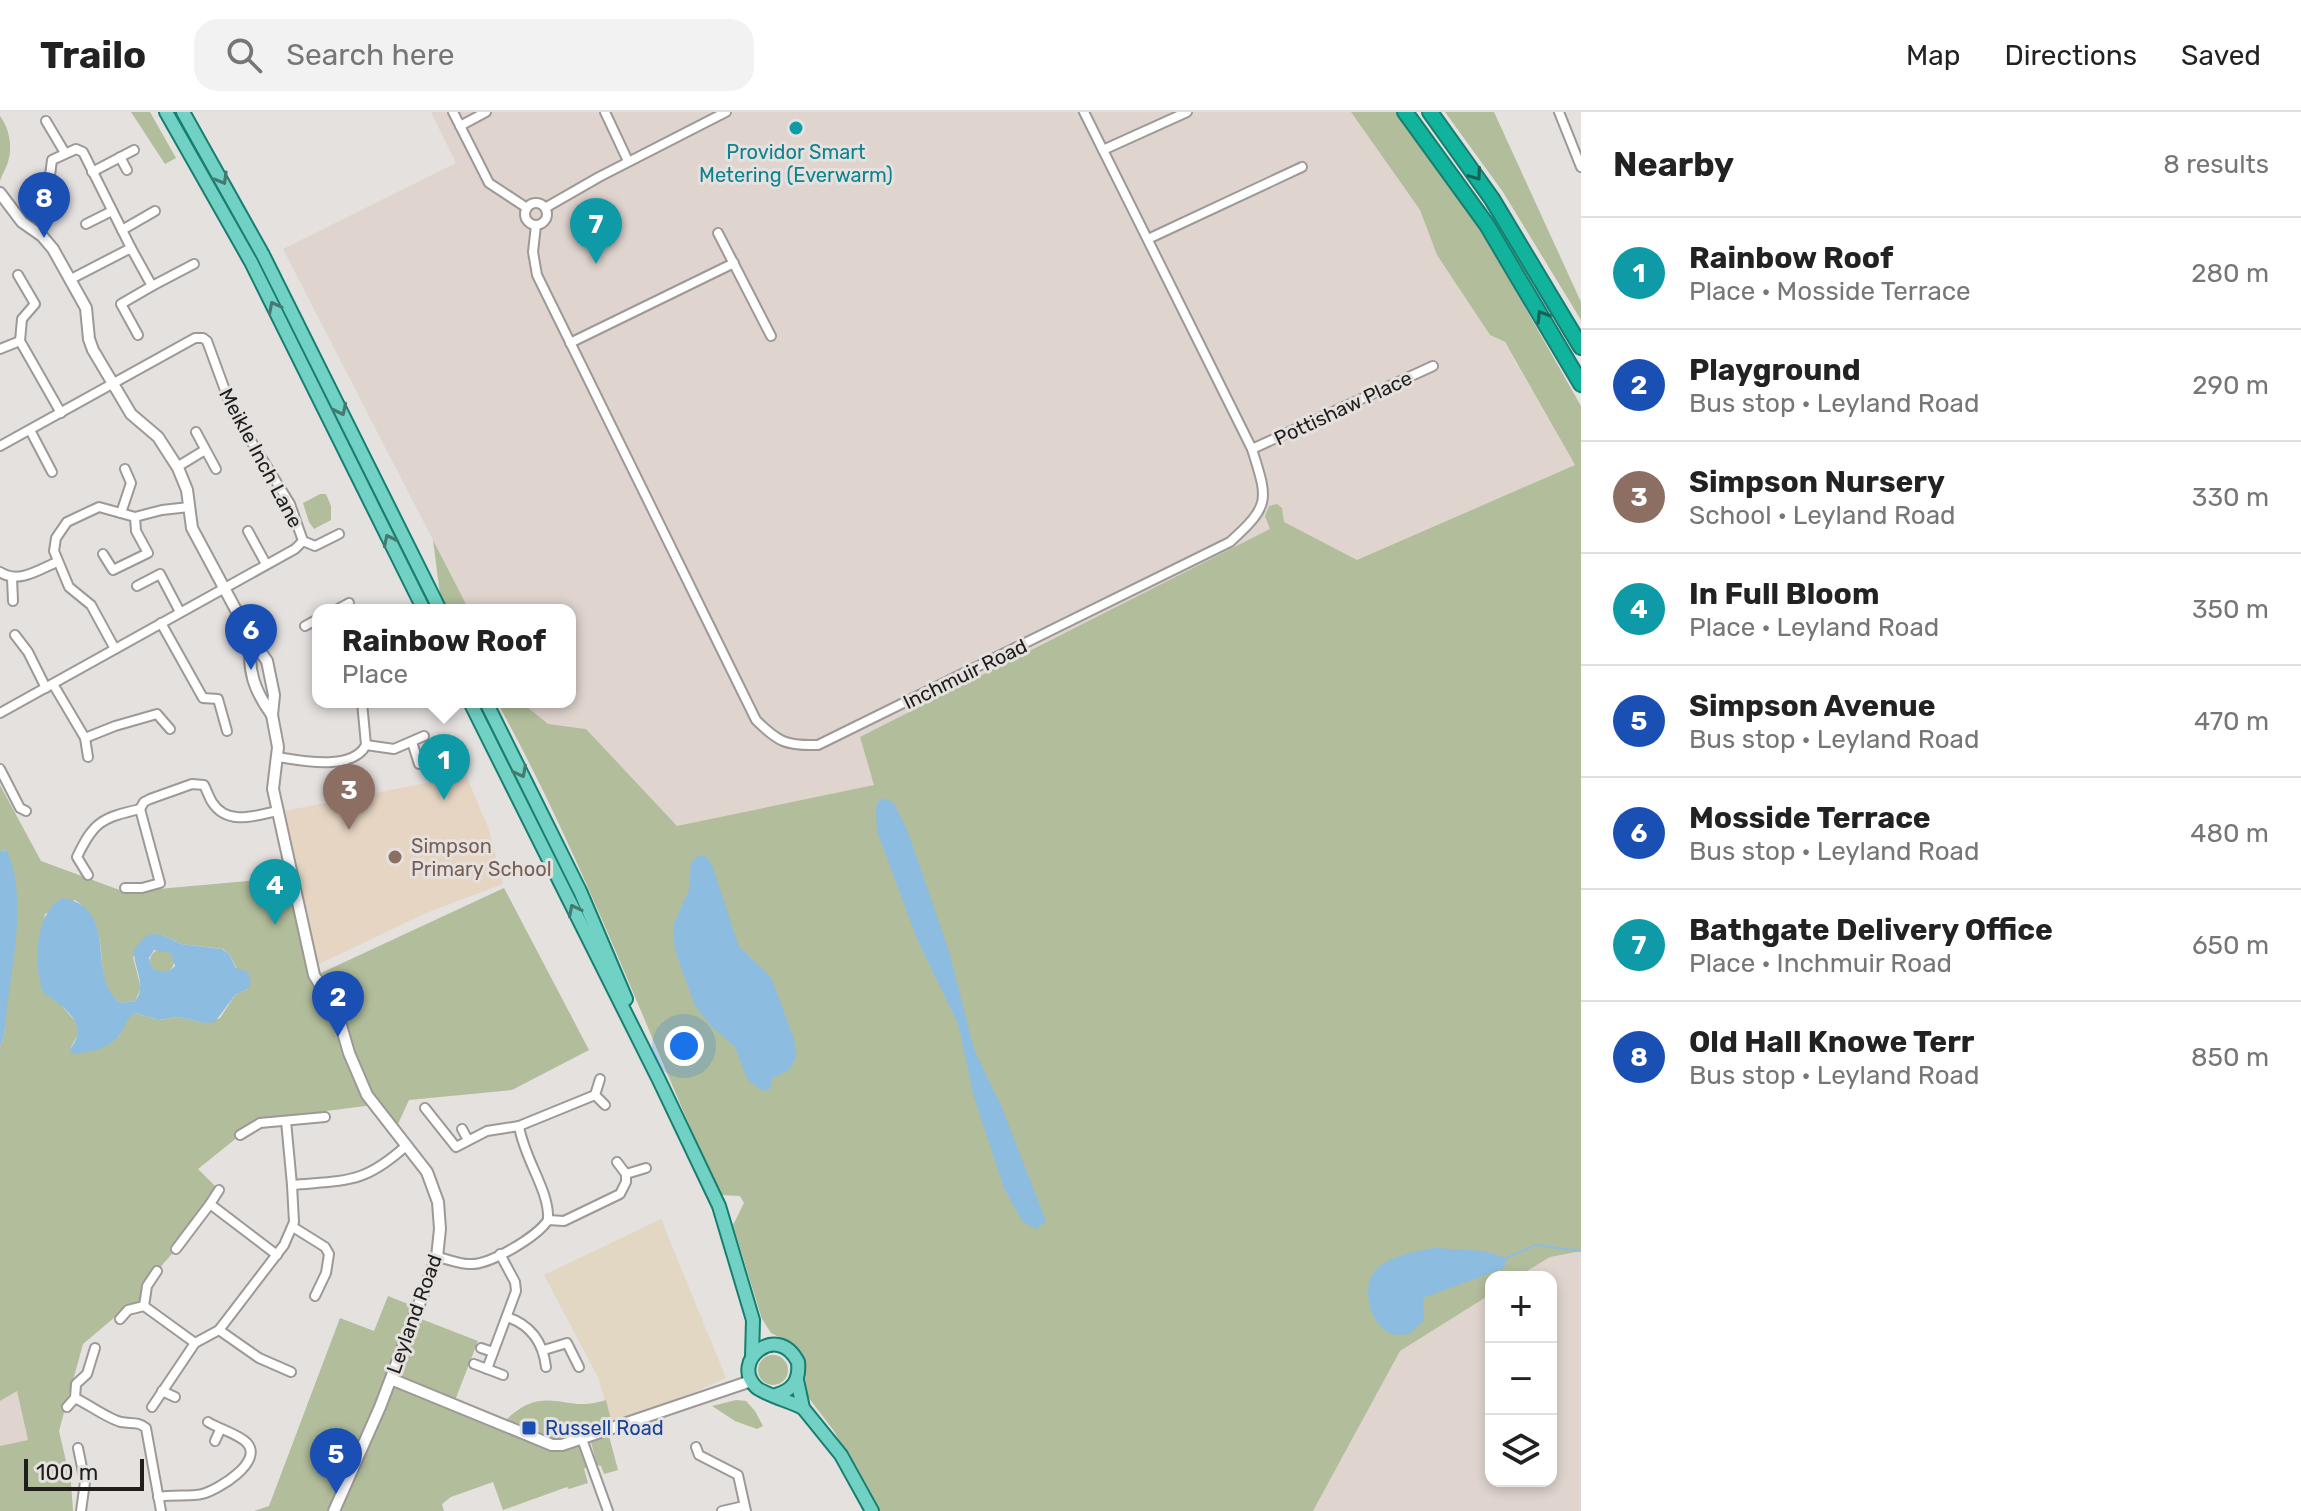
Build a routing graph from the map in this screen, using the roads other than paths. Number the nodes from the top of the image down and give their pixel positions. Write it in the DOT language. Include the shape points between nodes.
graph roads {
  1 [pos="166,112"];
  2 [pos="183,112"];
  3 [pos="453,112"];
  4 [pos="486,112"];
  5 [pos="605,112"];
  6 [pos="726,112"];
  7 [pos="1084,112"];
  8 [pos="1187,112"];
  9 [pos="1405,112"];
  10 [pos="1430,112"];
  11 [pos="1559,112"];
  12 [pos="46,121"];
  13 [pos="460,126"];
  14 [pos="134,150"];
  15 [pos="1103,150"];
  16 [pos="65,153"];
  17 [pos="120,157"];
  18 [pos="628,161"];
  19 [pos="1302,167"];
  20 [pos="1581,167"];
  21 [pos="127,170"];
  22 [pos="92,172"];
  23 [pos="0,193"];
  24 [pos="58,193"];
  25 [pos="527,208"];
  26 [pos="545,208"];
  27 [pos="112,211"];
  28 [pos="155,211"];
  29 [pos="86,224"];
  30 [pos="536,225"];
  31 [pos="122,230"];
  32 [pos="718,233"];
  33 [pos="1148,239"];
  34 [pos="131,248"];
  35 [pos="173,261"];
  36 [pos="734,263"];
  37 [pos="194,264"];
  38 [pos="179,272"];
  39 [pos="18,275"];
  40 [pos="71,279"];
  41 [pos="152,286"];
  42 [pos="138,335"];
  43 [pos="771,336"];
  44 [pos="20,341"];
  45 [pos="570,343"];
  46 [pos="1581,347"];
  47 [pos="0,349"];
  48 [pos="1433,366"];
  49 [pos="1581,384"];
  50 [pos="113,385"];
  51 [pos="61,413"];
  52 [pos="30,430"];
  53 [pos="196,432"];
  54 [pos="0,446"];
  55 [pos="1252,449"];
  56 [pos="205,450"];
  57 [pos="177,467"];
  58 [pos="125,469"];
  59 [pos="216,469"];
  60 [pos="52,472"];
  61 [pos="189,507"];
  62 [pos="121,513"];
  63 [pos="135,517"];
  64 [pos="248,531"];
  65 [pos="339,534"];
  66 [pos="303,541"];
  67 [pos="103,554"];
  68 [pos="57,562"];
  69 [pos="266,564"];
  70 [pos="0,572"];
  71 [pos="12,578"];
  72 [pos="137,586"];
  73 [pos="225,587"];
  74 [pos="13,601"];
  75 [pos="421,604"];
  76 [pos="437,604"];
  77 [pos="180,612"];
  78 [pos="312,622"];
  79 [pos="161,623"];
  80 [pos="305,626"];
  81 [pos="15,635"];
  82 [pos="252,640"];
  83 [pos="115,649"];
  84 [pos="49,686"];
  85 [pos="363,708"];
  86 [pos="473,708"];
  87 [pos="489,708"];
  88 [pos="0,713"];
  89 [pos="272,715"];
  90 [pos="170,729"];
  91 [pos="227,731"];
  92 [pos="424,736"];
  93 [pos="85,738"];
  94 [pos="412,742"];
  95 [pos="366,745"];
  96 [pos="88,757"];
  97 [pos="278,757"];
  98 [pos="419,764"];
  99 [pos="0,769"];
  100 [pos="140,809"];
  101 [pos="26,811"];
  102 [pos="277,811"];
  103 [pos="169,865"];
  104 [pos="157,869"];
  105 [pos="88,875"];
  106 [pos="125,888"];
  107 [pos="600,1079"];
  108 [pos="659,1080"];
  109 [pos="595,1095"];
  110 [pos="605,1105"];
  111 [pos="425,1108"];
  112 [pos="325,1117"];
  113 [pos="286,1121"];
  114 [pos="519,1126"];
  115 [pos="462,1129"];
  116 [pos="240,1135"];
  117 [pos="468,1140"];
  118 [pos="407,1145"];
  119 [pos="617,1162"];
  120 [pos="646,1168"];
  121 [pos="626,1174"];
  122 [pos="292,1185"];
  123 [pos="219,1190"];
  124 [pos="210,1204"];
  125 [pos="548,1220"];
  126 [pos="293,1227"];
  127 [pos="176,1249"];
  128 [pos="500,1254"];
  129 [pos="277,1255"];
  130 [pos="437,1257"];
  131 [pos="157,1271"];
  132 [pos="315,1296"];
  133 [pos="144,1306"];
  134 [pos="507,1317"];
  135 [pos="120,1319"];
  136 [pos="753,1320"];
  137 [pos="219,1330"];
  138 [pos="195,1343"];
  139 [pos="771,1345"];
  140 [pos="95,1348"];
  141 [pos="481,1348"];
  142 [pos="544,1350"];
  143 [pos="493,1352"];
  144 [pos="752,1357"];
  145 [pos="285,1358"];
  146 [pos="474,1364"];
  147 [pos="281,1367"];
  148 [pos="546,1367"];
  149 [pos="579,1367"];
  150 [pos="487,1369"];
  151 [pos="291,1372"];
  152 [pos="503,1375"];
  153 [pos="391,1379"];
  154 [pos="797,1380"];
  155 [pos="751,1381"];
  156 [pos="162,1391"];
  157 [pos="776,1395"];
  158 [pos="175,1397"];
  159 [pos="75,1398"];
  160 [pos="67,1407"];
  161 [pos="152,1407"];
  162 [pos="803,1408"];
  163 [pos="208,1422"];
  164 [pos="220,1430"];
  165 [pos="582,1439"];
  166 [pos="215,1441"];
  167 [pos="696,1447"];
  168 [pos="78,1448"];
  169 [pos="158,1497"];
  170 [pos="745,1508"];
  171 [pos="81,1511"];
  172 [pos="161,1511"];
  173 [pos="334,1511"];
  174 [pos="608,1511"];
  175 [pos="722,1511"];
  176 [pos="872,1511"];
  75 -- 1 [label="main road, one-way" via="251,262"];
  2 -- 76 [label="main road, one-way" via="263,255"];
  3 -- 13 [label="street, Inchmuir Road"];
  4 -- 13 [label="street"];
  5 -- 18 [label="street"];
  6 -- 18 [label="street, Inchmuir Road"];
  7 -- 15 [label="street, Inchmuir Road"];
  8 -- 15 [label="street"];
  49 -- 9 [label="highway, one-way" via="1487,225"];
  10 -- 46 [label="highway, one-way" via="1492,199"];
  11 -- 20 [label="street"];
  12 -- 16 [label="street"];
  13 -- 25 [label="street, Inchmuir Road" via="489,183"];
  14 -- 17 [label="street"];
  15 -- 33 [label="street, Inchmuir Road"];
  16 -- 22 [label="street" via="83,152"];
  16 -- 24 [label="street" via="52,160 49,183"];
  17 -- 21 [label="street"];
  17 -- 22 [label="street"];
  18 -- 26 [label="street, Inchmuir Road"];
  19 -- 33 [label="street"];
  22 -- 27 [label="street"];
  23 -- 40 [label="street, Leyland Road" via="22,222 49,243"];
  25 -- 26 [label="street" via="536,203"];
  25 -- 30 [label="street, Inchmuir Road" via="527,221"];
  26 -- 30 [label="street, Inchmuir Road" via="546,218"];
  27 -- 29 [label="street"];
  27 -- 31 [label="street"];
  28 -- 31 [label="street"];
  30 -- 45 [label="street, Inchmuir Road" via="537,275"];
  31 -- 34 [label="street"];
  32 -- 36 [label="street"];
  33 -- 55 [label="street, Inchmuir Road"];
  34 -- 40 [label="street"];
  34 -- 41 [label="street"];
  35 -- 38 [label="street"];
  36 -- 43 [label="street"];
  36 -- 45 [label="street"];
  37 -- 38 [label="street"];
  38 -- 41 [label="street"];
  39 -- 44 [label="street" via="35,304 22,319"];
  40 -- 50 [label="street, Leyland Road" via="86,308 89,339"];
  41 -- 42 [label="street" via="121,304"];
  44 -- 47 [label="street"];
  44 -- 51 [label="street"];
  45 -- 55 [label="street, Inchmuir Road" via="756,720 779,741 795,746 818,745 843,735 1230,542 1256,518 1265,491"];
  48 -- 55 [label="street, Pottishaw Place"];
  50 -- 51 [label="street"];
  50 -- 57 [label="street, Leyland Road"];
  50 -- 66 [label="street, Meikle Inch Lane" via="199,336 207,341 235,416 290,504"];
  51 -- 52 [label="street"];
  52 -- 54 [label="street"];
  52 -- 60 [label="street"];
  53 -- 56 [label="street"];
  56 -- 57 [label="street"];
  56 -- 59 [label="street"];
  57 -- 61 [label="street, Leyland Road"];
  58 -- 62 [label="street" via="131,483"];
  61 -- 63 [label="street"];
  61 -- 73 [label="street, Leyland Road" via="192,528"];
  62 -- 63 [label="street"];
  62 -- 68 [label="street" via="99,507 67,522 56,538"];
  63 -- 67 [label="street" via="148,553 113,570"];
  64 -- 69 [label="street"];
  65 -- 66 [label="street, Meikle Inch Lane" via="315,546"];
  66 -- 69 [label="street, Meikle Inch Lane"];
  68 -- 71 [label="street"];
  68 -- 83 [label="street" via="69,587 91,605"];
  69 -- 73 [label="street, Meikle Inch Lane"];
  70 -- 71 [label="street"];
  71 -- 74 [label="street"];
  72 -- 77 [label="street" via="160,574"];
  73 -- 77 [label="street, Meikle Inch Lane"];
  73 -- 82 [label="street, Leyland Road"];
  77 -- 79 [label="street, Meikle Inch Lane"];
  78 -- 80 [label="street"];
  79 -- 83 [label="street, Meikle Inch Lane"];
  79 -- 91 [label="street" via="203,698 218,699"];
  81 -- 84 [label="street"];
  82 -- 89 [label="street, Leyland Road" via="255,688"];
  82 -- 89 [label="street, Leyland Road" via="272,677"];
  83 -- 84 [label="street, Meikle Inch Lane"];
  84 -- 88 [label="street, Meikle Inch Lane"];
  84 -- 93 [label="street"];
  85 -- 95 [label="street"];
  108 -- 86 [label="main road, one-way"];
  87 -- 108 [label="main road, one-way" via="580,891"];
  89 -- 97 [label="street, Leyland Road"];
  90 -- 93 [label="street" via="157,714"];
  92 -- 94 [label="street"];
  93 -- 96 [label="street"];
  94 -- 95 [label="street" via="394,749"];
  94 -- 98 [label="street"];
  95 -- 97 [label="street" via="343,760"];
  97 -- 102 [label="street, Leyland Road" via="273,784"];
  99 -- 101 [label="street"];
  100 -- 102 [label="street" via="146,800 197,783 226,815"];
  100 -- 104 [label="street"];
  100 -- 105 [label="street" via="98,824 77,857"];
  102 -- 118 [label="street, Leyland Road" via="314,975 338,1015 367,1095"];
  103 -- 104 [label="street"];
  104 -- 106 [label="street" via="160,883"];
  107 -- 109 [label="street"];
  108 -- 136 [label="main road" via="719,1206"];
  109 -- 110 [label="street"];
  109 -- 114 [label="street"];
  111 -- 117 [label="street" via="456,1147"];
  112 -- 113 [label="street"];
  113 -- 116 [label="street" via="260,1123"];
  113 -- 122 [label="street"];
  114 -- 117 [label="street"];
  114 -- 125 [label="street" via="527,1160 547,1200"];
  115 -- 117 [label="street"];
  118 -- 122 [label="street" via="384,1166 359,1178"];
  118 -- 130 [label="street, Leyland Road" via="427,1172 438,1202"];
  119 -- 121 [label="street"];
  120 -- 121 [label="street"];
  121 -- 125 [label="street" via="620,1194 564,1221"];
  122 -- 126 [label="street"];
  123 -- 124 [label="street"];
  124 -- 127 [label="street"];
  124 -- 129 [label="street"];
  125 -- 128 [label="street" via="535,1236"];
  126 -- 129 [label="street"];
  126 -- 132 [label="street" via="329,1254"];
  128 -- 130 [label="street" via="474,1264"];
  128 -- 134 [label="street" via="515,1282"];
  129 -- 137 [label="street"];
  130 -- 153 [label="street, Leyland Road"];
  131 -- 133 [label="street" via="147,1286"];
  133 -- 135 [label="street" via="128,1310"];
  133 -- 138 [label="street"];
  134 -- 142 [label="street" via="528,1327"];
  134 -- 143 [label="street"];
  136 -- 139 [label="main road"];
  136 -- 144 [label="main road"];
  137 -- 138 [label="street"];
  137 -- 147 [label="street"];
  138 -- 156 [label="street"];
  139 -- 144 [label="main road"];
  139 -- 154 [label="main road" via="794,1355"];
  140 -- 159 [label="street" via="87,1374 76,1384"];
  141 -- 143 [label="street"];
  142 -- 148 [label="street"];
  142 -- 149 [label="street" via="567,1343"];
  143 -- 150 [label="street"];
  144 -- 155 [label="main road"];
  145 -- 147 [label="street"];
  146 -- 150 [label="street"];
  147 -- 151 [label="street"];
  150 -- 152 [label="street"];
  153 -- 165 [label="street" via="552,1445"];
  153 -- 173 [label="street, Leyland Road"];
  154 -- 157 [label="main road"];
  154 -- 162 [label="main road"];
  155 -- 157 [label="main road" via="766,1394"];
  155 -- 165 [label="street"];
  156 -- 158 [label="street"];
  156 -- 161 [label="street"];
  157 -- 162 [label="main road"];
  159 -- 160 [label="street"];
  159 -- 169 [label="street" via="112,1419 146,1428"];
  162 -- 176 [label="main road" via="841,1455"];
  163 -- 164 [label="street"];
  164 -- 166 [label="street"];
  164 -- 169 [label="street" via="249,1446 243,1471 203,1494"];
  165 -- 174 [label="street"];
  167 -- 170 [label="street" via="699,1455 738,1475"];
  168 -- 171 [label="street" via="85,1482"];
  169 -- 172 [label="street"];
  170 -- 175 [label="street"];
}
